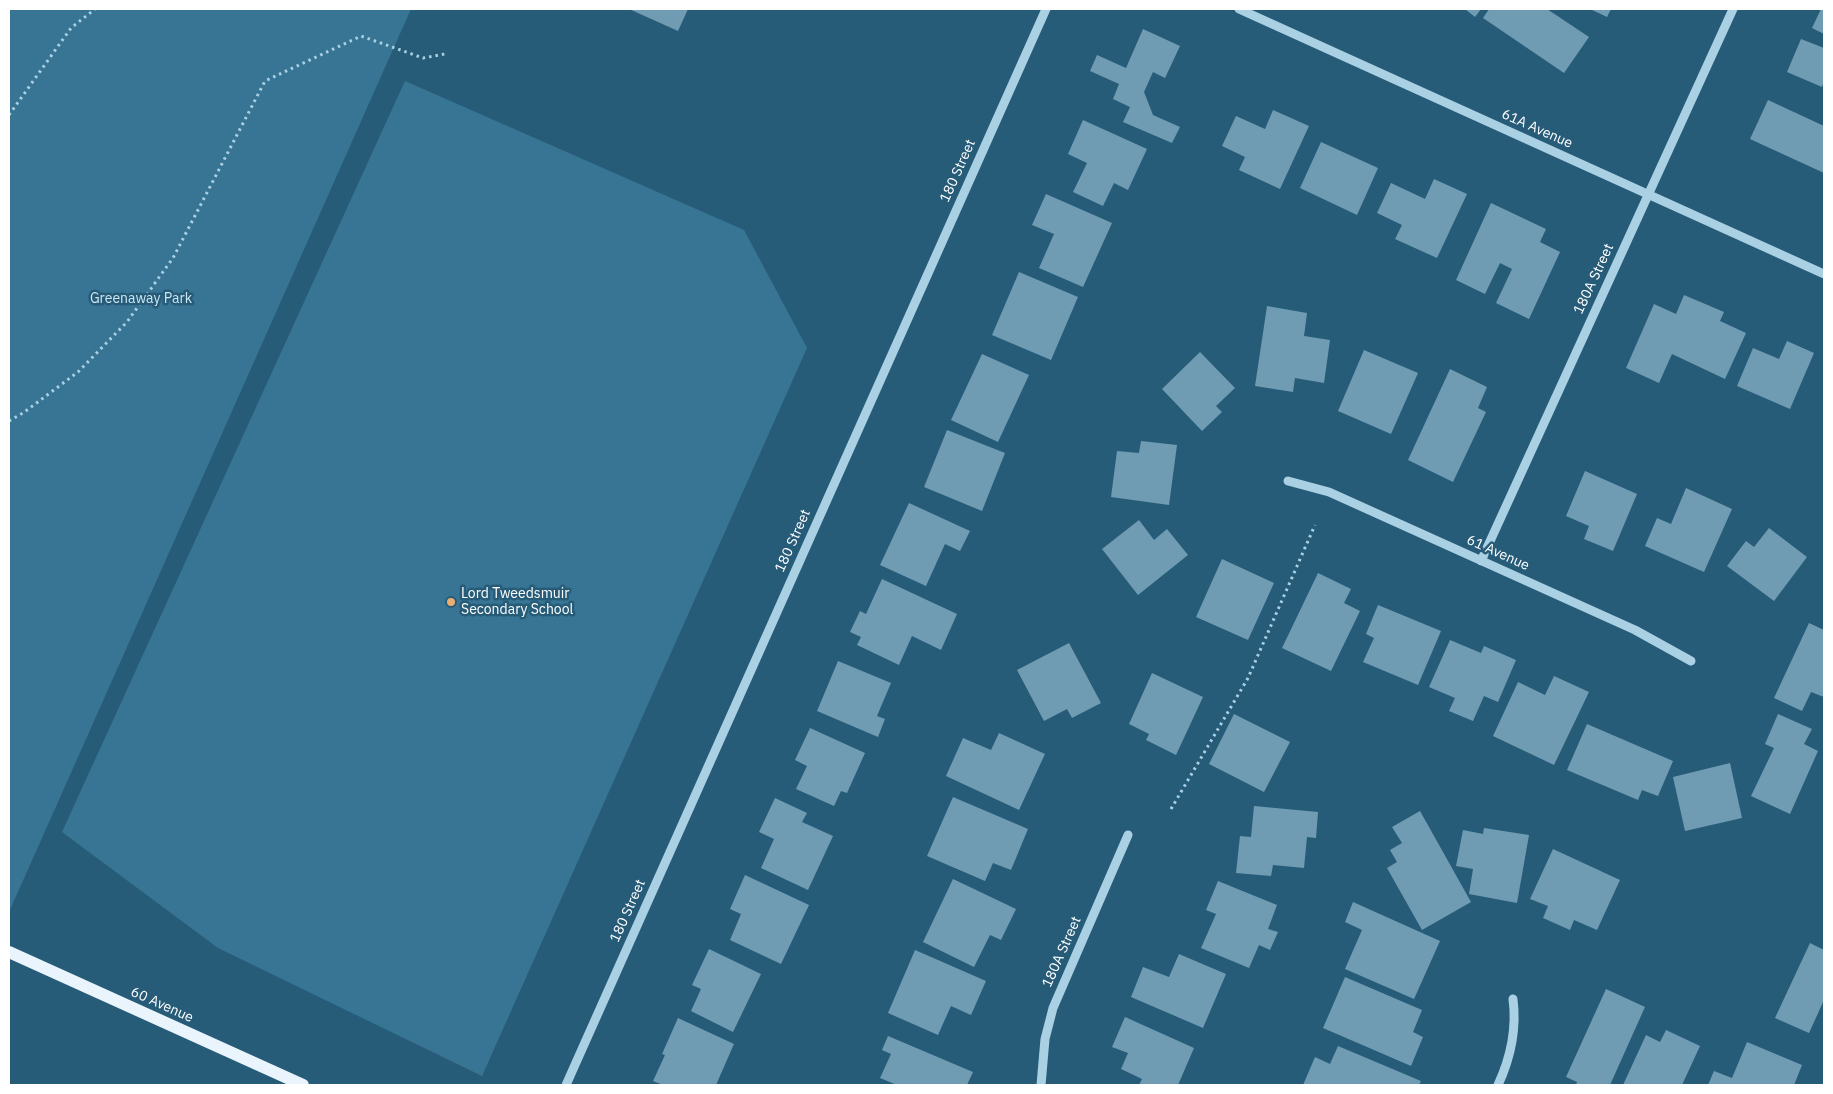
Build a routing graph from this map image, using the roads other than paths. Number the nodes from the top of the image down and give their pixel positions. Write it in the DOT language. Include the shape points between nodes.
graph roads {
  1 [pos="1046,9"];
  2 [pos="1240,9"];
  3 [pos="1733,9"];
  4 [pos="1648,195"];
  5 [pos="1824,274"];
  6 [pos="1288,481"];
  7 [pos="1481,561"];
  8 [pos="1691,661"];
  9 [pos="1128,835"];
  10 [pos="9,952"];
  11 [pos="1513,999"];
  12 [pos="304,1085"];
  13 [pos="566,1085"];
  14 [pos="1041,1085"];
  15 [pos="1498,1085"];
  1 -- 13 [label="street, 180 Street"];
  2 -- 4 [label="street, 61A Avenue"];
  3 -- 4 [label="street, 180A Street"];
  4 -- 5 [label="street, 61A Avenue"];
  4 -- 7 [label="street, 180A Street"];
  6 -- 7 [label="street, 61 Avenue" via="1329,492"];
  7 -- 8 [label="street, 61 Avenue" via="1635,630"];
  9 -- 14 [label="street, 180A Street" via="1052,1008 1045,1039"];
  10 -- 12 [label="main road, 60 Avenue"];
  11 -- 15 [label="street" via="1516,1020 1512,1047"];
}
